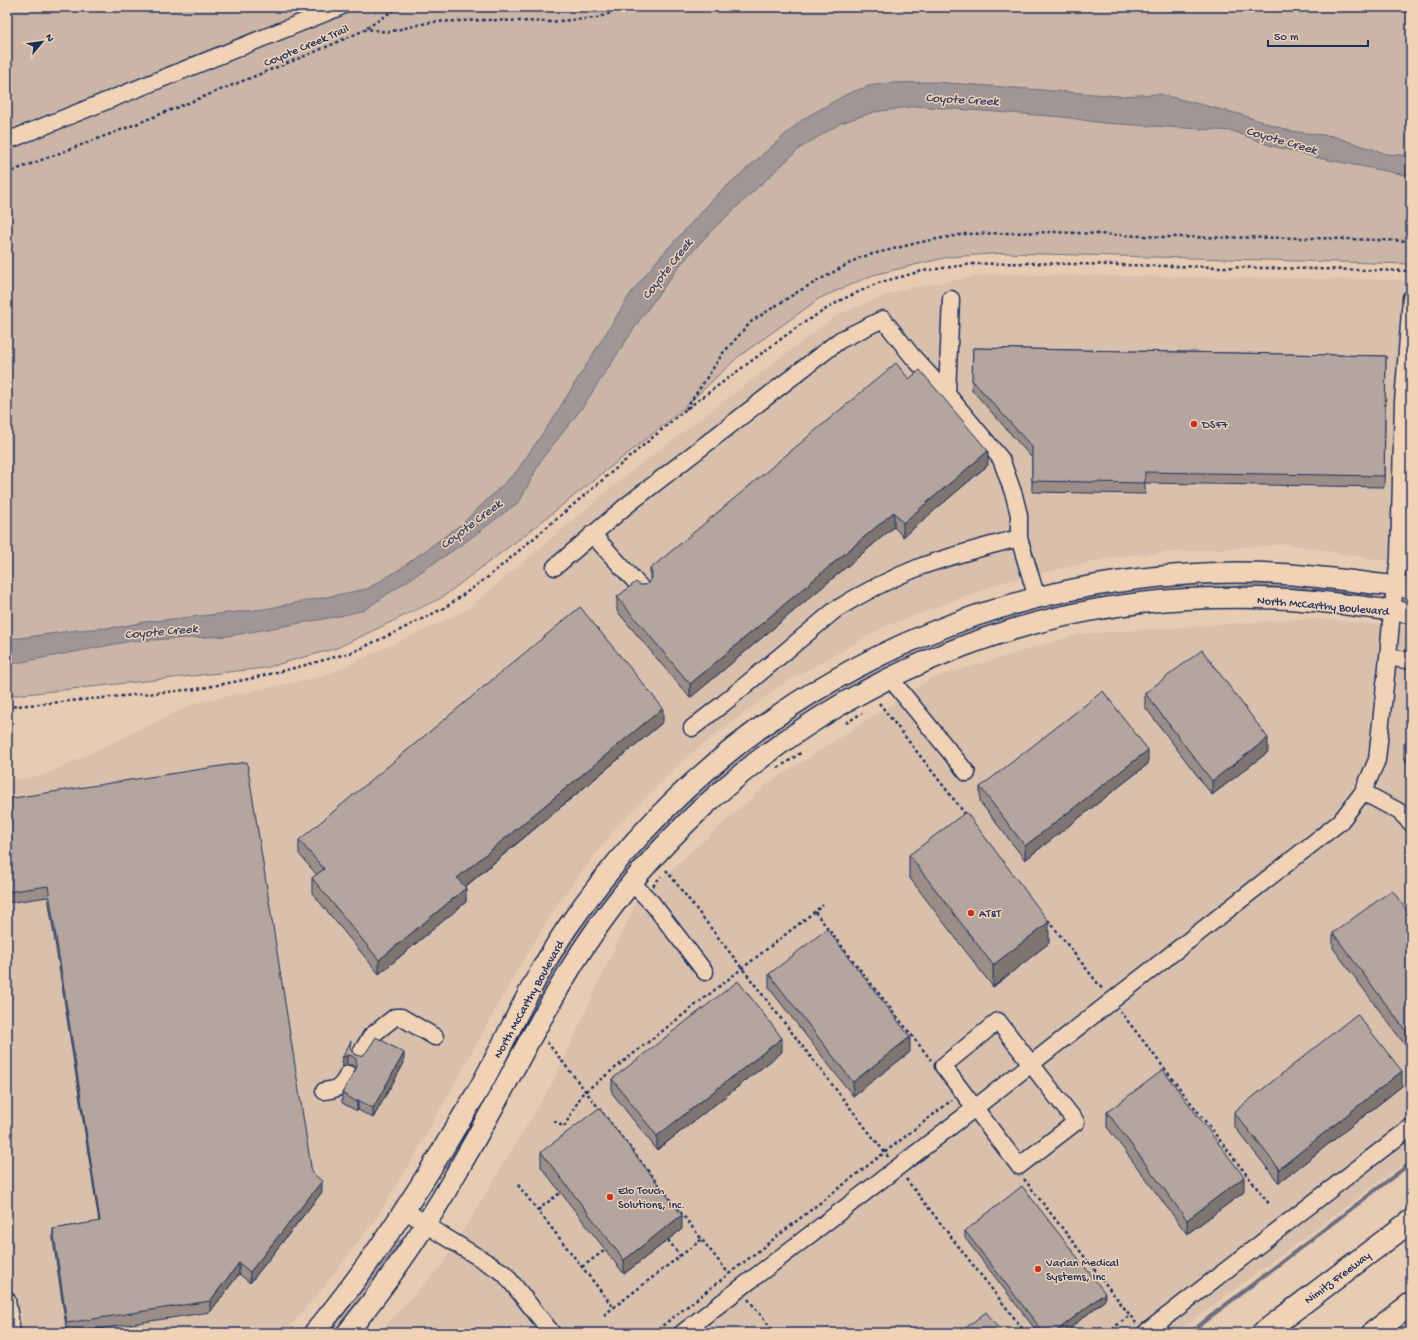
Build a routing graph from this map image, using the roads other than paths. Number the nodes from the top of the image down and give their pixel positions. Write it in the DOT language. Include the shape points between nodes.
graph roads {
  1 [pos="340,7"];
  2 [pos="7,141"];
  3 [pos="1411,298"];
  4 [pos="951,299"];
  5 [pos="946,394"];
  6 [pos="592,534"];
  7 [pos="1019,538"];
  8 [pos="555,567"];
  9 [pos="1403,588"];
  10 [pos="643,590"];
  11 [pos="1037,598"];
  12 [pos="1392,611"];
  13 [pos="1411,613"];
  14 [pos="1388,657"];
  15 [pos="1411,661"];
  16 [pos="895,684"];
  17 [pos="692,728"];
  18 [pos="967,773"];
  19 [pos="1363,792"];
  20 [pos="1411,823"];
  21 [pos="638,889"];
  22 [pos="704,972"];
  23 [pos="435,1036"];
  24 [pos="359,1056"];
  25 [pos="1031,1064"];
  26 [pos="348,1074"];
  27 [pos="324,1091"];
  28 [pos="975,1107"];
  29 [pos="1411,1127"];
  30 [pos="405,1210"];
  31 [pos="1411,1221"];
  32 [pos="426,1224"];
  33 [pos="7,1300"];
  34 [pos="1411,1304"];
  35 [pos="12,1333"];
  36 [pos="314,1333"];
  37 [pos="347,1333"];
  38 [pos="552,1333"];
  39 [pos="682,1333"];
  40 [pos="1145,1333"];
  41 [pos="1263,1333"];
  42 [pos="1373,1333"];
  1 -- 2 [label="lane"];
  3 -- 9 [label="lane" via="1403,402 1399,558"];
  4 -- 5 [label="lane"];
  5 -- 6 [label="lane" via="883,319 840,340"];
  5 -- 7 [label="lane" via="1001,459 1019,515"];
  6 -- 8 [label="lane"];
  6 -- 10 [label="lane"];
  7 -- 11 [label="lane"];
  7 -- 17 [label="lane" via="922,566 855,598 835,610"];
  9 -- 11 [label="main road, North McCarthy Boulevard" via="1318,577 1230,573 1183,574 1093,585"];
  9 -- 12 [label="lane"];
  11 -- 30 [label="main road, North McCarthy Boulevard" via="1004,606 925,635 875,657 833,680 790,706 747,738 668,806 599,884 566,930 538,975 479,1089"];
  12 -- 13 [label="main road, North McCarthy Boulevard"];
  12 -- 14 [label="lane"];
  12 -- 16 [label="main road, North McCarthy Boulevard" via="1273,598 1215,598 1142,603 1054,618 1011,630 948,652"];
  14 -- 15 [label="lane"];
  14 -- 19 [label="lane" via="1377,760"];
  16 -- 18 [label="lane"];
  16 -- 21 [label="main road, North McCarthy Boulevard" via="845,701 762,757 722,789 651,859"];
  19 -- 20 [label="lane" via="1400,812"];
  19 -- 25 [label="lane" via="1340,822"];
  21 -- 22 [label="lane"];
  21 -- 32 [label="main road, North McCarthy Boulevard" via="618,899 586,944"];
  23 -- 24 [label="lane" via="401,1017 395,1017 371,1036"];
  25 -- 28 [label="lane"];
  25 -- 28 [label="lane" via="998,1020 943,1066"];
  25 -- 28 [label="lane" via="1076,1122 1019,1166"];
  26 -- 27 [label="lane" via="341,1087"];
  28 -- 39 [label="lane"];
  29 -- 40 [label="lane"];
  30 -- 32 [label="lane"];
  30 -- 36 [label="main road, North McCarthy Boulevard" via="367,1266"];
  31 -- 41 [label="highway, Nimitz Freeway"];
  32 -- 37 [label="main road, North McCarthy Boulevard"];
  32 -- 38 [label="lane" via="504,1273"];
  33 -- 35 [label="lane"];
  34 -- 42 [label="highway"];
}
